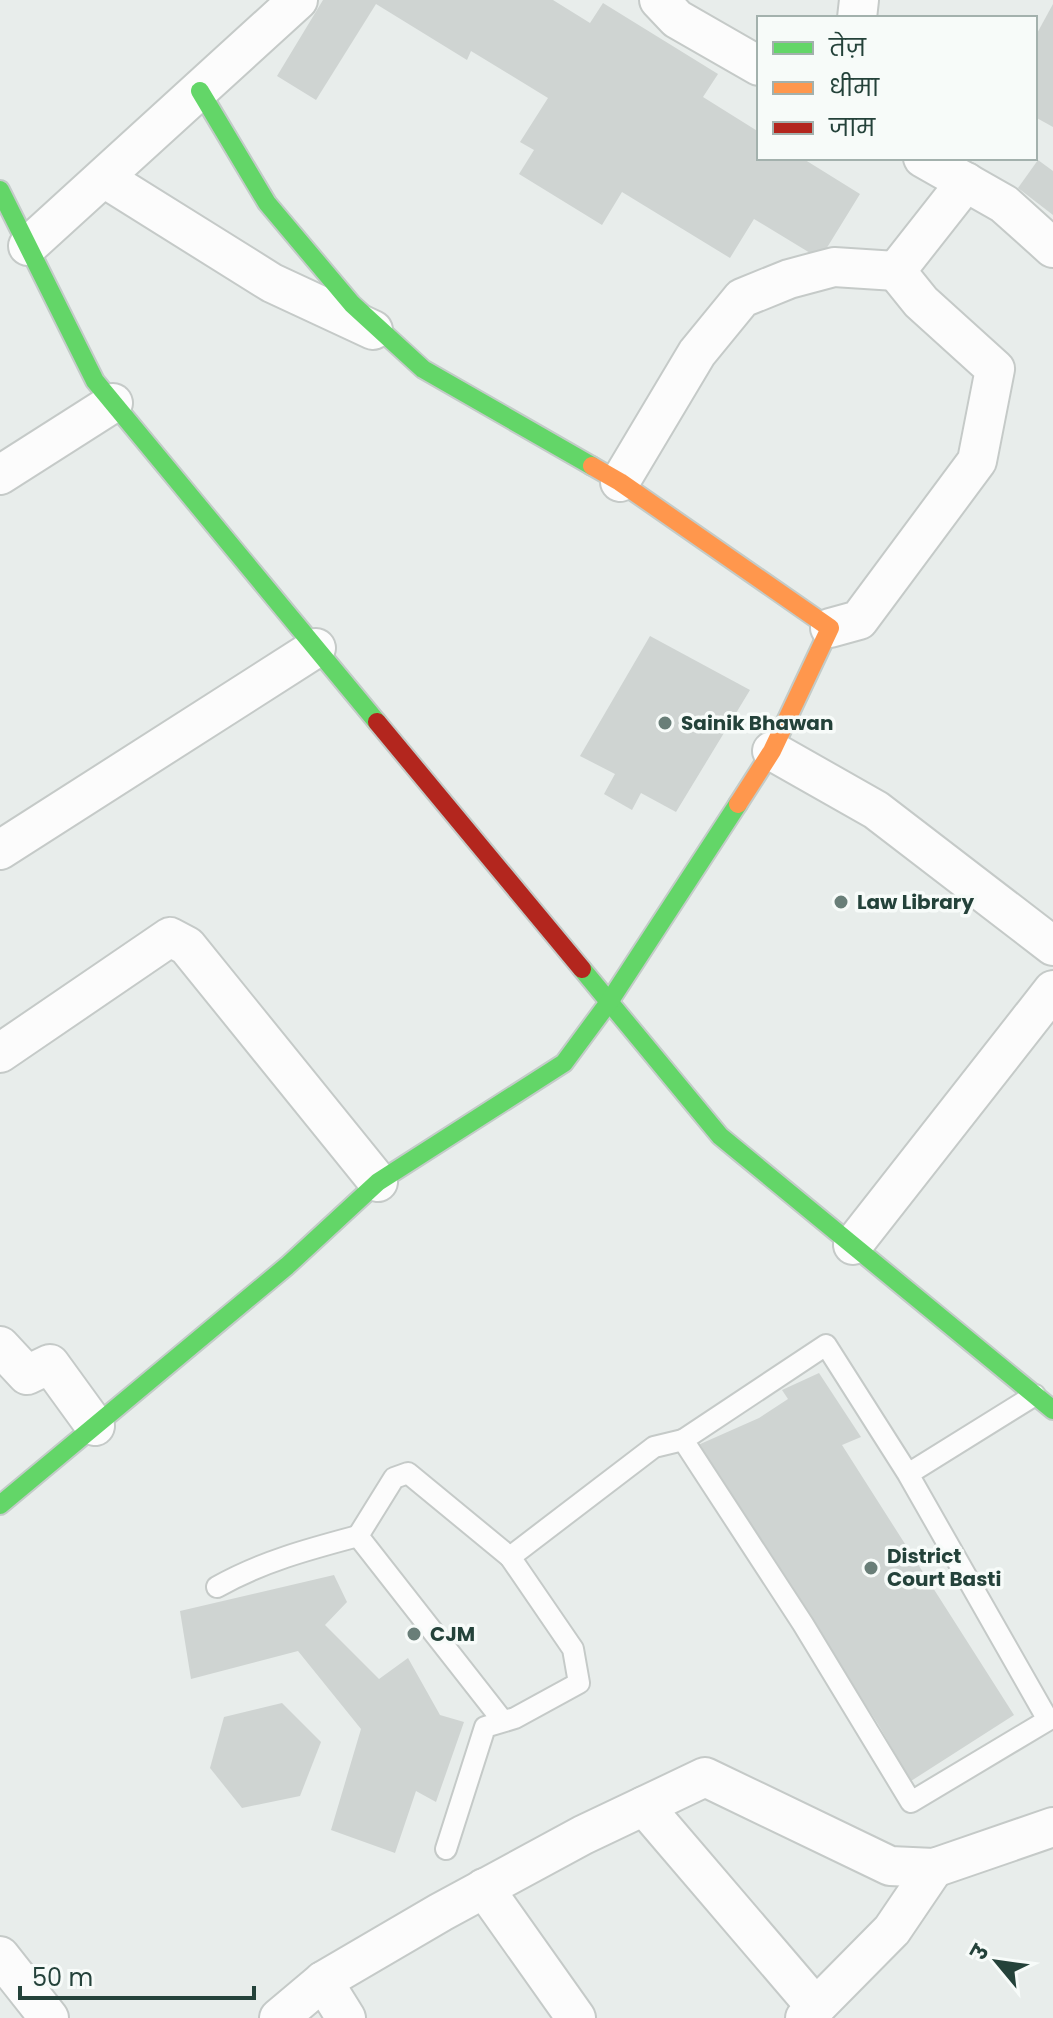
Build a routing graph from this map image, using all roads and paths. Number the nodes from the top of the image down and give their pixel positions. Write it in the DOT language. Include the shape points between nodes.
graph roads {
  1 [pos="298,0"];
  2 [pos="659,0"];
  3 [pos="757,65"];
  4 [pos="200,91"];
  5 [pos="927,160"];
  6 [pos="104,178"];
  7 [pos="966,182"];
  8 [pos="10,218"];
  9 [pos="1053,248"];
  10 [pos="896,271"];
  11 [pos="388,337"];
  12 [pos="113,403"];
  13 [pos="0,475"];
  14 [pos="620,482"];
  15 [pos="830,628"];
  16 [pos="316,648"];
  17 [pos="772,751"];
  18 [pos="0,850"];
  19 [pos="1053,946"];
  20 [pos="1053,990"];
  21 [pos="609,1002"];
  22 [pos="0,1053"];
  23 [pos="378,1182"];
  24 [pos="853,1245"];
  25 [pos="0,1346"];
  26 [pos="1035,1395"];
  27 [pos="1053,1410"];
  28 [pos="95,1426"];
  29 [pos="683,1440"];
  30 [pos="908,1474"];
  31 [pos="0,1505"];
  32 [pos="358,1536"];
  33 [pos="510,1557"];
  34 [pos="217,1587"];
  35 [pos="503,1721"];
  36 [pos="644,1806"];
  37 [pos="1053,1827"];
  38 [pos="446,1849"];
  39 [pos="934,1868"];
  40 [pos="484,1888"];
  41 [pos="0,1956"];
  42 [pos="323,1981"];
  43 [pos="811,2013"];
  44 [pos="49,2018"];
  45 [pos="279,2018"];
  46 [pos="346,2018"];
  47 [pos="576,2018"];
  1 -- 4 [label="street"];
  2 -- 3 [label="street" via="677,19"];
  4 -- 6 [label="street"];
  4 -- 11 [label="street" via="267,203 352,304"];
  5 -- 7 [label="street"];
  6 -- 8 [label="street"];
  6 -- 11 [label="street" via="272,283"];
  7 -- 9 [label="street" via="1004,204"];
  7 -- 10 [label="street"];
  8 -- 12 [label="street" via="95,381"];
  10 -- 14 [label="street" via="834,267 742,298 697,353"];
  10 -- 15 [label="street" via="921,302 995,369 977,461 859,620"];
  11 -- 14 [label="street" via="423,369"];
  12 -- 13 [label="street"];
  12 -- 16 [label="street"];
  14 -- 15 [label="street"];
  15 -- 17 [label="street"];
  16 -- 18 [label="street"];
  16 -- 21 [label="street"];
  17 -- 19 [label="street" via="876,810"];
  17 -- 21 [label="street"];
  20 -- 24 [label="street"];
  21 -- 23 [label="street" via="564,1063"];
  21 -- 24 [label="street" via="720,1136"];
  22 -- 23 [label="street" via="170,937 187,946"];
  23 -- 28 [label="street" via="287,1266"];
  24 -- 26 [label="street"];
  25 -- 28 [label="street" via="27,1375 50,1364"];
  26 -- 27 [label="street"];
  26 -- 30 [label="lane"];
  28 -- 31 [label="street"];
  29 -- 30 [label="lane" via="826,1345"];
  29 -- 30 [label="lane" via="911,1802 1048,1720"];
  29 -- 33 [label="lane" via="654,1447"];
  32 -- 33 [label="lane" via="394,1478 408,1473"];
  32 -- 34 [label="lane" via="296,1552"];
  32 -- 35 [label="lane"];
  33 -- 35 [label="lane" via="573,1649 579,1683"];
  35 -- 38 [label="lane" via="485,1727"];
  36 -- 39 [label="street" via="705,1777 890,1866"];
  36 -- 40 [label="street"];
  36 -- 43 [label="street"];
  37 -- 39 [label="street"];
  39 -- 43 [label="street" via="892,1930"];
  40 -- 42 [label="street"];
  40 -- 47 [label="street"];
  41 -- 44 [label="street"];
  42 -- 45 [label="street"];
  42 -- 46 [label="street"];
}
